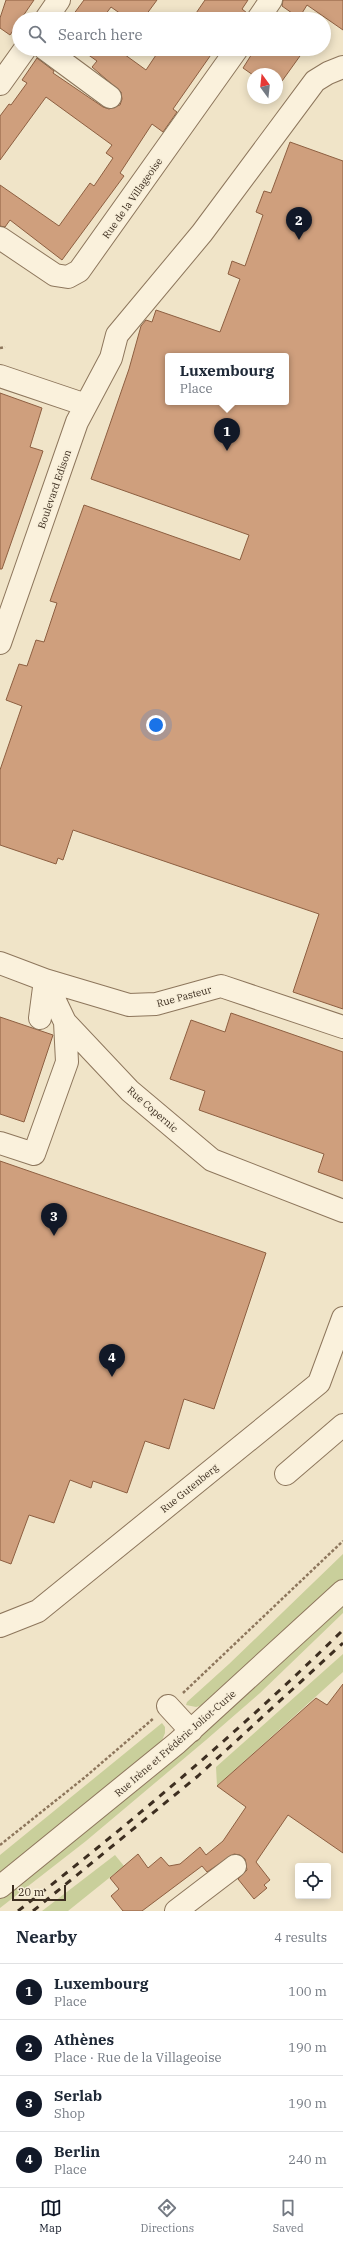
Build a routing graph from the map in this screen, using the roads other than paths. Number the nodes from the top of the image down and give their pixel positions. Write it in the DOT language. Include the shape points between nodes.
graph roads {
  1 [pos="59,0"];
  2 [pos="271,0"];
  3 [pos="51,12"];
  4 [pos="263,12"];
  5 [pos="20,56"];
  6 [pos="54,56"];
  7 [pos="232,56"];
  8 [pos="343,67"];
  9 [pos="0,84"];
  10 [pos="110,97"];
  11 [pos="0,238"];
  12 [pos="0,376"];
  13 [pos="86,405"];
  14 [pos="8,596"];
  15 [pos="0,643"];
  16 [pos="0,963"];
  17 [pos="45,980"];
  18 [pos="40,1018"];
  19 [pos="65,1022"];
  20 [pos="343,1026"];
  21 [pos="0,1143"];
  22 [pos="343,1211"];
  23 [pos="343,1318"];
  24 [pos="343,1425"];
  25 [pos="286,1474"];
  26 [pos="343,1591"];
  27 [pos="0,1626"];
  28 [pos="168,1706"];
  29 [pos="191,1731"];
  30 [pos="235,1866"];
  31 [pos="0,1887"];
  32 [pos="176,1911"];
  1 -- 3 [label="street"];
  2 -- 4 [label="street"];
  5 -- 9 [label="street"];
  6 -- 10 [label="street"];
  7 -- 11 [label="street, Rue de la Villageoise" via="84,266 75,274 62,277 49,272"];
  8 -- 13 [label="street, Boulevard Edison" via="316,80 202,233 116,338 111,358"];
  12 -- 13 [label="street"];
  13 -- 14 [label="street, Boulevard Edison"];
  14 -- 15 [label="street, Boulevard Edison"];
  16 -- 17 [label="street"];
  17 -- 18 [label="street"];
  17 -- 19 [label="street, Rue Copernic"];
  17 -- 20 [label="street, Rue Pasteur" via="129,1005 156,1004 221,986"];
  19 -- 21 [label="street" via="67,1062 34,1154"];
  19 -- 22 [label="street, Rue Copernic" via="130,1091 212,1160"];
  23 -- 27 [label="street, Rue Gutenberg" via="319,1383 38,1612"];
  24 -- 25 [label="street"];
  26 -- 29 [label="street, Rue Irène et Frédéric Joliot-Curie"];
  28 -- 29 [label="street"];
  29 -- 31 [label="street, Rue Irène et Frédéric Joliot-Curie" via="100,1808"];
  30 -- 32 [label="street"];
}
